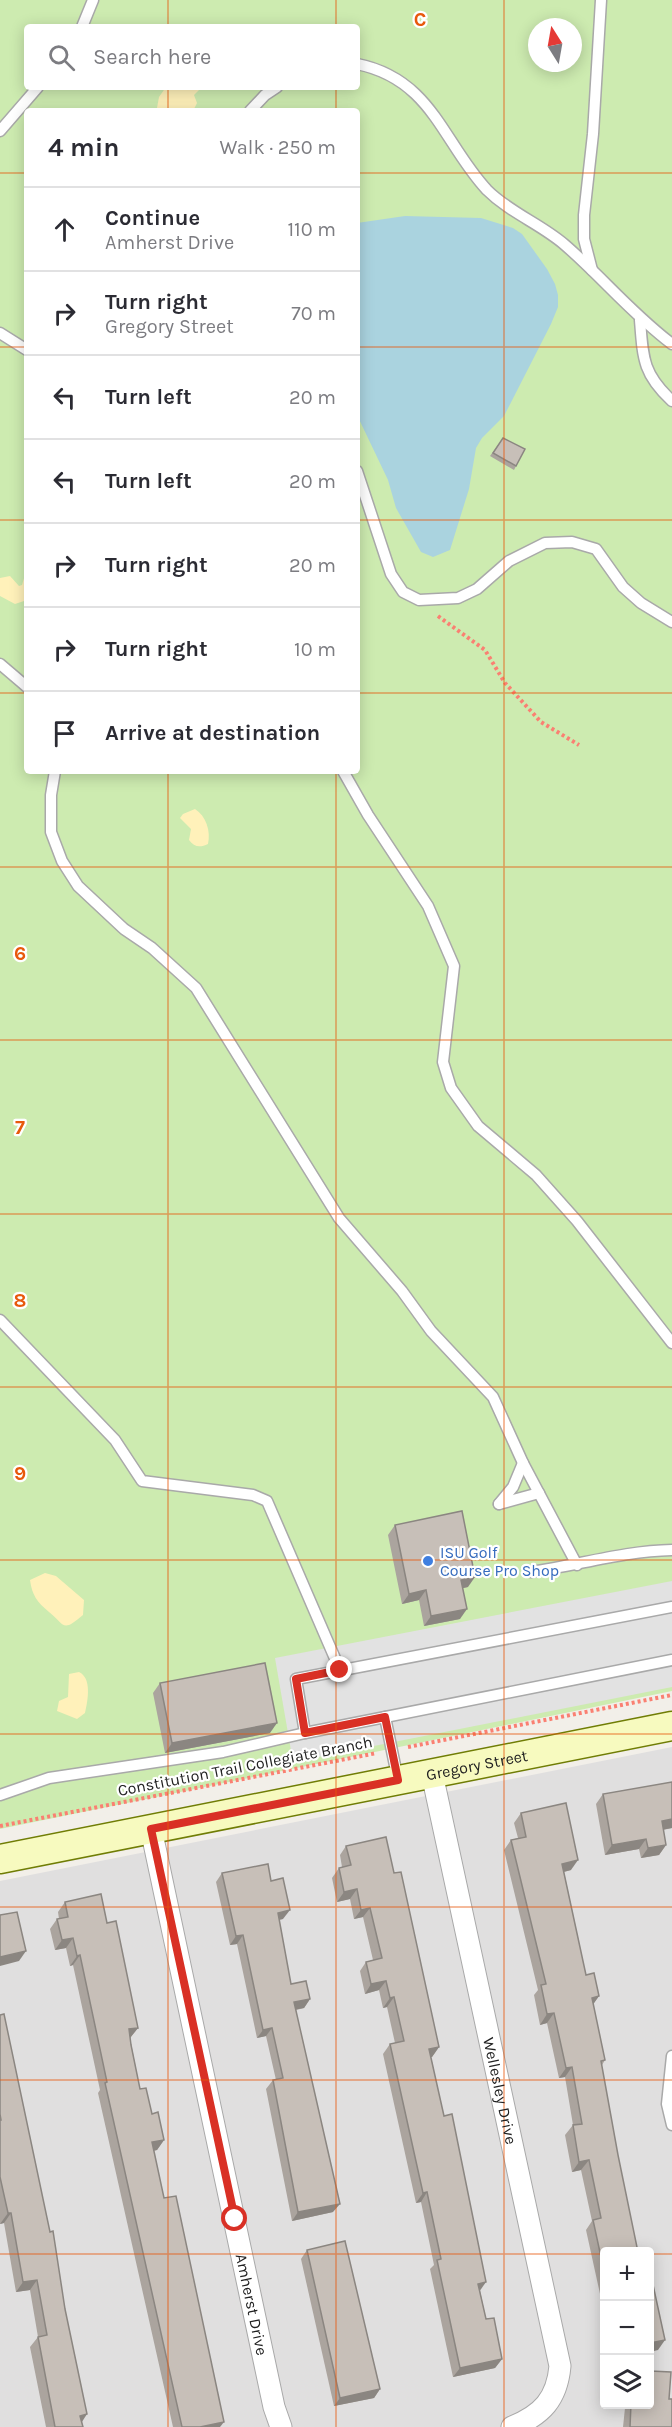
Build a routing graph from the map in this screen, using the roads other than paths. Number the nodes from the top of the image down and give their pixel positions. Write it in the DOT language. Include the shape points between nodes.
graph roads {
  1 [pos="93,0"];
  2 [pos="601,0"];
  3 [pos="83,24"];
  4 [pos="360,65"];
  5 [pos="35,90"];
  6 [pos="272,90"];
  7 [pos="253,108"];
  8 [pos="0,131"];
  9 [pos="592,271"];
  10 [pos="640,320"];
  11 [pos="0,333"];
  12 [pos="672,344"];
  13 [pos="24,348"];
  14 [pos="672,401"];
  15 [pos="360,480"];
  16 [pos="672,622"];
  17 [pos="0,664"];
  18 [pos="24,684"];
  19 [pos="54,774"];
  20 [pos="345,774"];
  21 [pos="0,1320"];
  22 [pos="672,1343"];
  23 [pos="523,1464"];
  24 [pos="539,1493"];
  25 [pos="672,1550"];
  26 [pos="577,1565"];
  27 [pos="531,1572"];
  28 [pos="672,1607"];
  29 [pos="672,1660"];
  30 [pos="340,1670"];
  31 [pos="385,1717"];
  32 [pos="672,1726"];
  33 [pos="305,1733"];
  34 [pos="432,1774"];
  35 [pos="398,1780"];
  36 [pos="0,1795"];
  37 [pos="151,1829"];
  38 [pos="0,1859"];
  39 [pos="672,2056"];
  40 [pos="672,2125"];
  41 [pos="281,2427"];
  42 [pos="512,2427"];
  1 -- 3 [label="lane"];
  2 -- 9 [label="lane" via="584,215 584,239"];
  4 -- 9 [label="lane" via="387,76 426,103 465,163 488,190 508,208 552,235"];
  5 -- 8 [label="lane"];
  6 -- 7 [label="lane"];
  9 -- 10 [label="lane"];
  10 -- 12 [label="lane"];
  10 -- 14 [label="lane" via="643,356 653,384"];
  11 -- 13 [label="lane"];
  15 -- 16 [label="lane" via="391,574 403,592 419,600 458,598 477,590 509,561 545,543 572,542 596,549 623,587 640,603"];
  17 -- 18 [label="lane"];
  19 -- 23 [label="lane" via="51,832 62,861 78,886 196,988 339,1218 431,1331 493,1397"];
  20 -- 22 [label="lane" via="428,906 454,966 443,1062 451,1088 478,1126 521,1161 577,1221"];
  21 -- 30 [label="lane" via="115,1440 142,1481 253,1495 267,1501"];
  23 -- 24 [label="lane"];
  23 -- 24 [label="lane" via="513,1487 499,1504"];
  24 -- 26 [label="lane"];
  25 -- 26 [label="lane" via="636,1551"];
  26 -- 27 [label="lane"];
  28 -- 30 [label="lane"];
  29 -- 31 [label="lane"];
  30 -- 33 [label="lane" via="296,1679"];
  31 -- 33 [label="lane"];
  31 -- 35 [label="lane"];
  32 -- 34 [label="main road, Gregory Street"];
  33 -- 36 [label="lane" via="223,1752 49,1778"];
  34 -- 35 [label="main road, Gregory Street"];
  34 -- 42 [label="street, Wellesley Drive" via="560,2366 558,2385 547,2404"];
  35 -- 37 [label="main road, Gregory Street"];
  37 -- 38 [label="main road, Gregory Street"];
  37 -- 41 [label="street, Amherst Drive"];
  39 -- 40 [label="lane" via="667,2104"];
}
